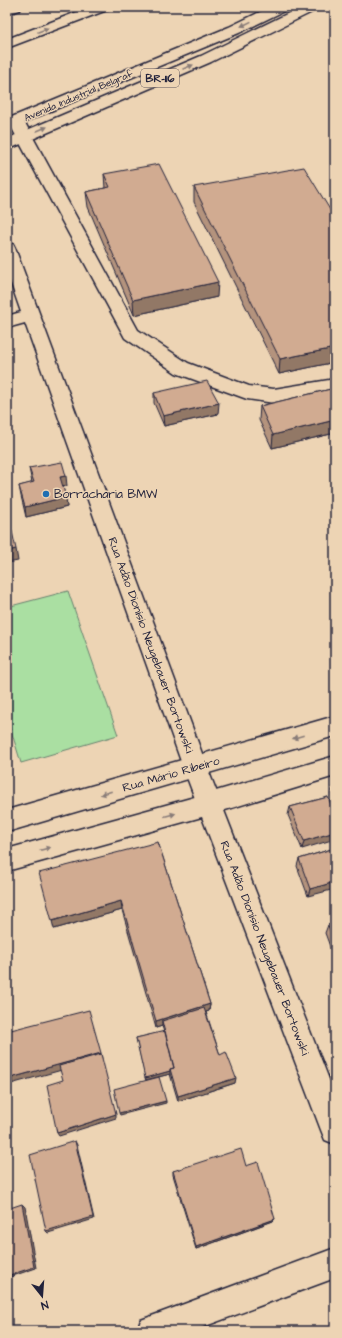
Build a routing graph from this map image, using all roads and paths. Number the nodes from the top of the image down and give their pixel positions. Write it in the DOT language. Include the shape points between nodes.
graph roads {
  1 [pos="16,7"];
  2 [pos="102,7"];
  3 [pos="281,7"];
  4 [pos="311,7"];
  5 [pos="7,10"];
  6 [pos="7,44"];
  7 [pos="11,123"];
  8 [pos="25,136"];
  9 [pos="7,145"];
  10 [pos="7,248"];
  11 [pos="31,315"];
  12 [pos="7,322"];
  13 [pos="335,386"];
  14 [pos="335,726"];
  15 [pos="335,766"];
  16 [pos="195,767"];
  17 [pos="209,804"];
  18 [pos="7,820"];
  19 [pos="7,860"];
  20 [pos="335,1130"];
  21 [pos="335,1263"];
  22 [pos="152,1331"];
  1 -- 5 [label="main road"];
  6 -- 2 [label="main road, one-way"];
  3 -- 7 [label="main road, Avenida Industrial Belgraf / BR-116, one-way" via="234,30"];
  8 -- 4 [label="main road, Avenida Industrial Belgraf / BR-116, one-way" via="194,64"];
  7 -- 8 [label="main road"];
  8 -- 9 [label="main road, Avenida Industrial Belgraf / BR-116"];
  8 -- 13 [label="main road" via="131,334 182,368 248,392 274,396"];
  10 -- 11 [label="main road, Rua Adão Dionísio Neugebauer Bortowski"];
  11 -- 12 [label="main road"];
  11 -- 16 [label="main road, Rua Adão Dionísio Neugebauer Bortowski"];
  14 -- 16 [label="main road, Rua Mário Ribeiro, one-way"];
  15 -- 17 [label="main road"];
  16 -- 17 [label="main road, Rua Adão Dionísio Neugebauer Bortowski"];
  16 -- 18 [label="main road, Rua Mário Ribeiro, one-way"];
  19 -- 17 [label="main road, one-way"];
  17 -- 20 [label="main road, Rua Adão Dionísio Neugebauer Bortowski"];
  21 -- 22 [label="main road"];
}
